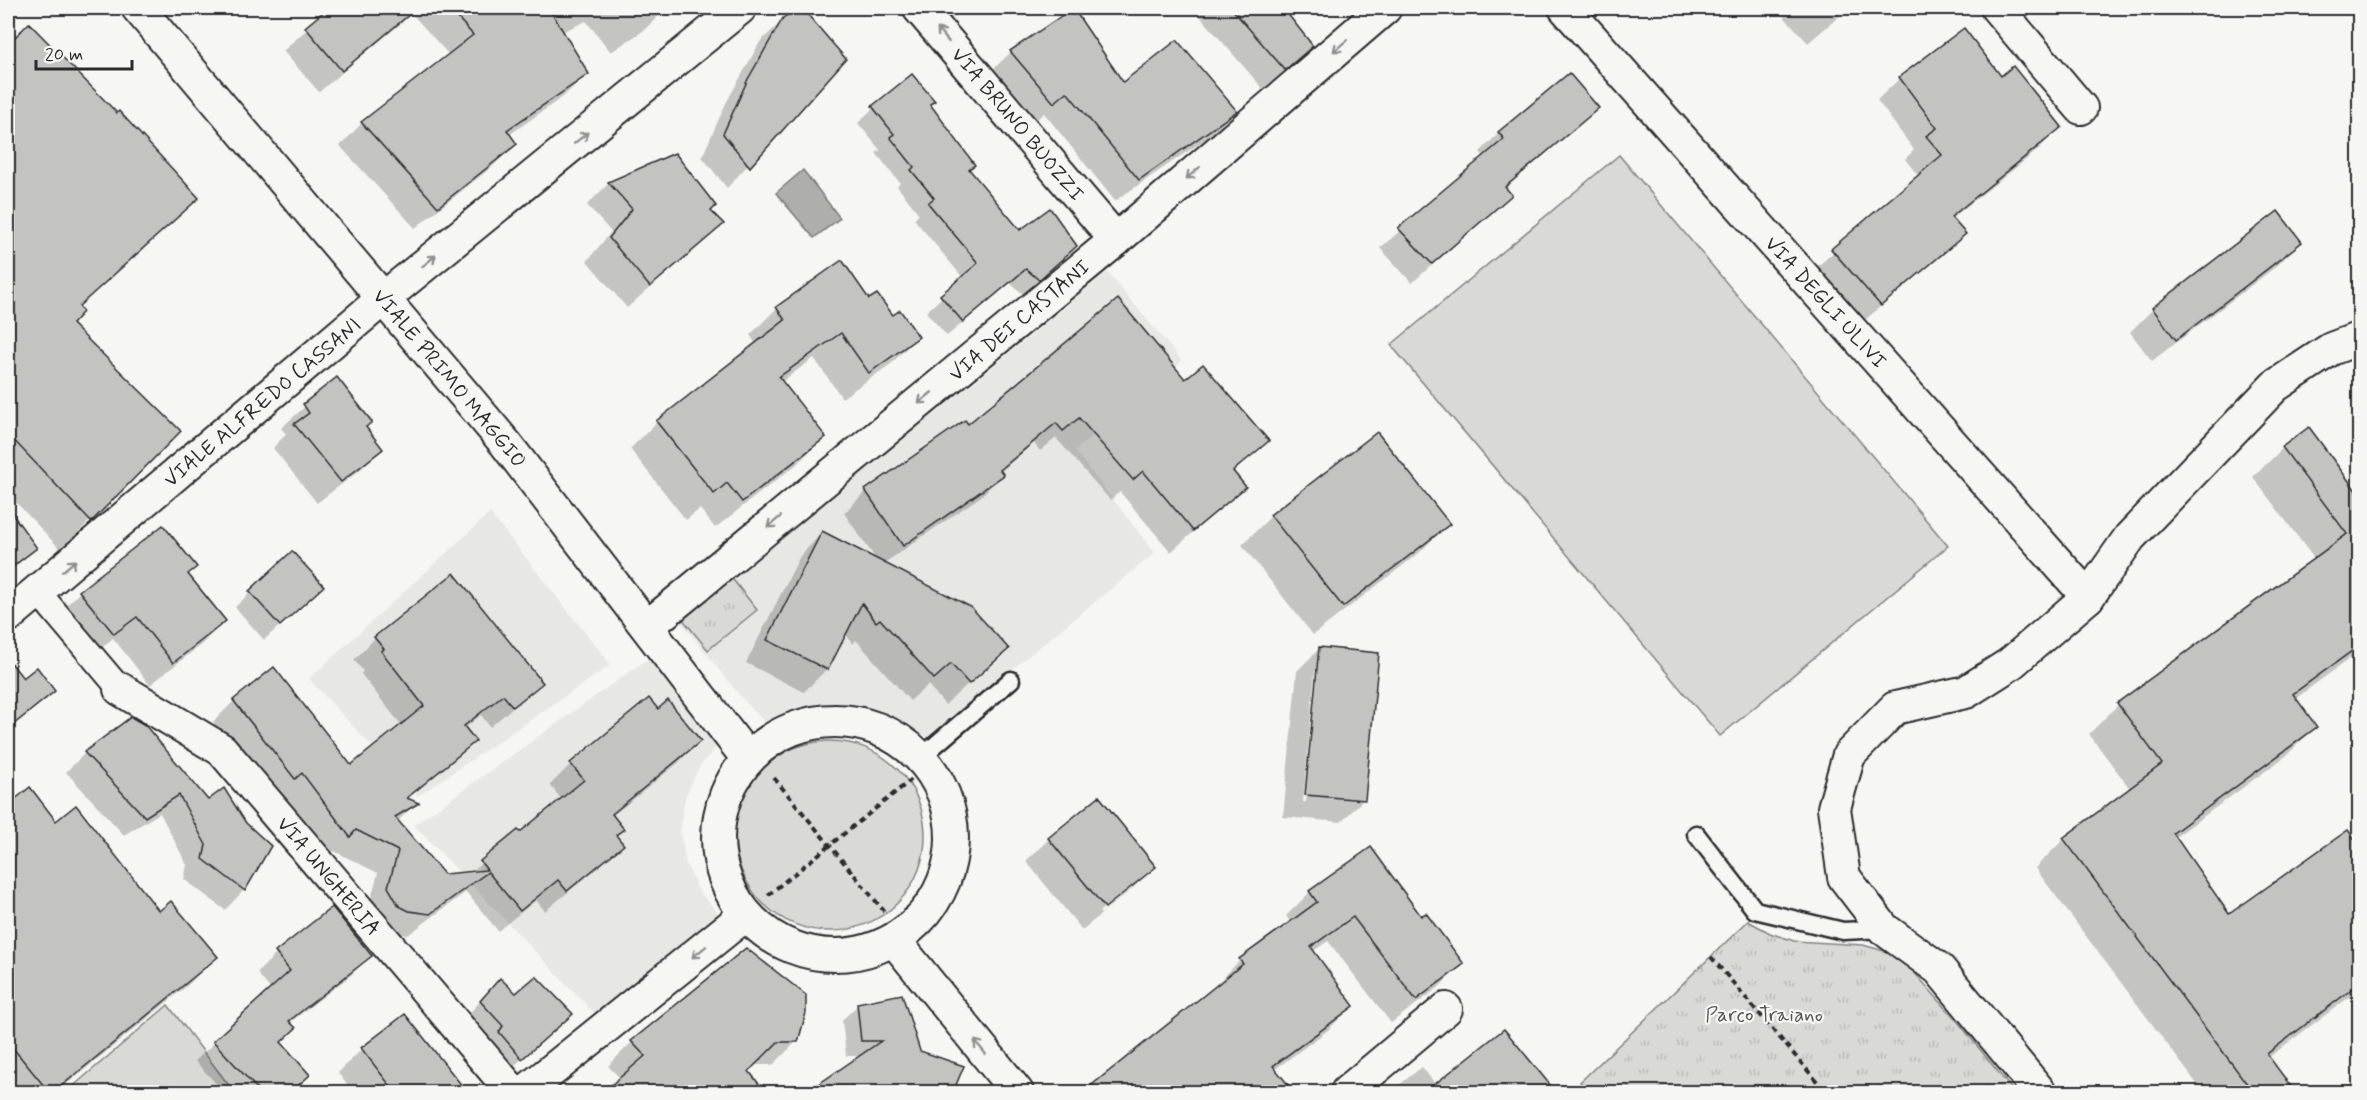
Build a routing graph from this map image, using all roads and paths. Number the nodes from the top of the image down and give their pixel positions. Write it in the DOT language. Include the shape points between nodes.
graph roads {
  1 [pos="138,8"];
  2 [pos="740,8"];
  3 [pos="920,8"];
  4 [pos="1385,8"];
  5 [pos="1564,8"];
  6 [pos="1997,8"];
  7 [pos="2081,108"];
  8 [pos="1116,240"];
  9 [pos="384,298"];
  10 [pos="2360,338"];
  11 [pos="38,592"];
  12 [pos="2088,597"];
  13 [pos="8,616"];
  14 [pos="647,627"];
  15 [pos="1011,680"];
  16 [pos="120,689"];
  17 [pos="751,756"];
  18 [pos="924,762"];
  19 [pos="1696,834"];
  20 [pos="828,845"];
  21 [pos="744,915"];
  22 [pos="1884,928"];
  23 [pos="899,937"];
  24 [pos="1711,957"];
  25 [pos="1446,1009"];
  26 [pos="528,1090"];
  27 [pos="1017,1092"];
  28 [pos="1347,1092"];
  29 [pos="1826,1092"];
  30 [pos="2040,1092"];
  1 -- 9 [label="street, VIALE PRIMO MAGGIO"];
  9 -- 2 [label="street, VIALE ALFREDO CASSANI, one-way"];
  8 -- 3 [label="street, VIA BRUNO BUOZZI, one-way"];
  4 -- 8 [label="street, VIA DEI CASTANI, one-way"];
  5 -- 12 [label="street, VIA DEGLI ULIVI"];
  6 -- 7 [label="street"];
  8 -- 14 [label="street, VIA DEI CASTANI, one-way"];
  11 -- 9 [label="street, VIALE ALFREDO CASSANI, one-way"];
  9 -- 14 [label="street, VIALE PRIMO MAGGIO" via="506,444"];
  10 -- 12 [label="street" via="2331,349 2275,386 2130,537"];
  11 -- 13 [label="street, VIALE ALFREDO CASSANI"];
  11 -- 16 [label="street"];
  12 -- 22 [label="street" via="2010,664 1966,692 1895,708 1849,755 1834,808 1837,846 1844,877"];
  14 -- 17 [label="street, VIALE PRIMO MAGGIO"];
  15 -- 18 [label="lane"];
  16 -- 26 [label="street, VIA UNGHERIA" via="222,750"];
  17 -- 18 [label="street" via="768,741 793,728 820,722 848,722 899,740"];
  17 -- 20 [label="path"];
  17 -- 21 [label="street" via="728,787 718,819 717,854 726,886"];
  18 -- 20 [label="path"];
  18 -- 23 [label="street" via="947,803 953,832 951,861 942,889 931,906"];
  19 -- 22 [label="lane" via="1755,910 1844,931"];
  20 -- 21 [label="path"];
  20 -- 23 [label="path"];
  21 -- 23 [label="street" via="776,941 814,955 855,955"];
  21 -- 26 [label="street, one-way"];
  22 -- 30 [label="street" via="1939,969"];
  27 -- 23 [label="street, one-way"];
  24 -- 29 [label="path"];
  25 -- 28 [label="street"];
}
